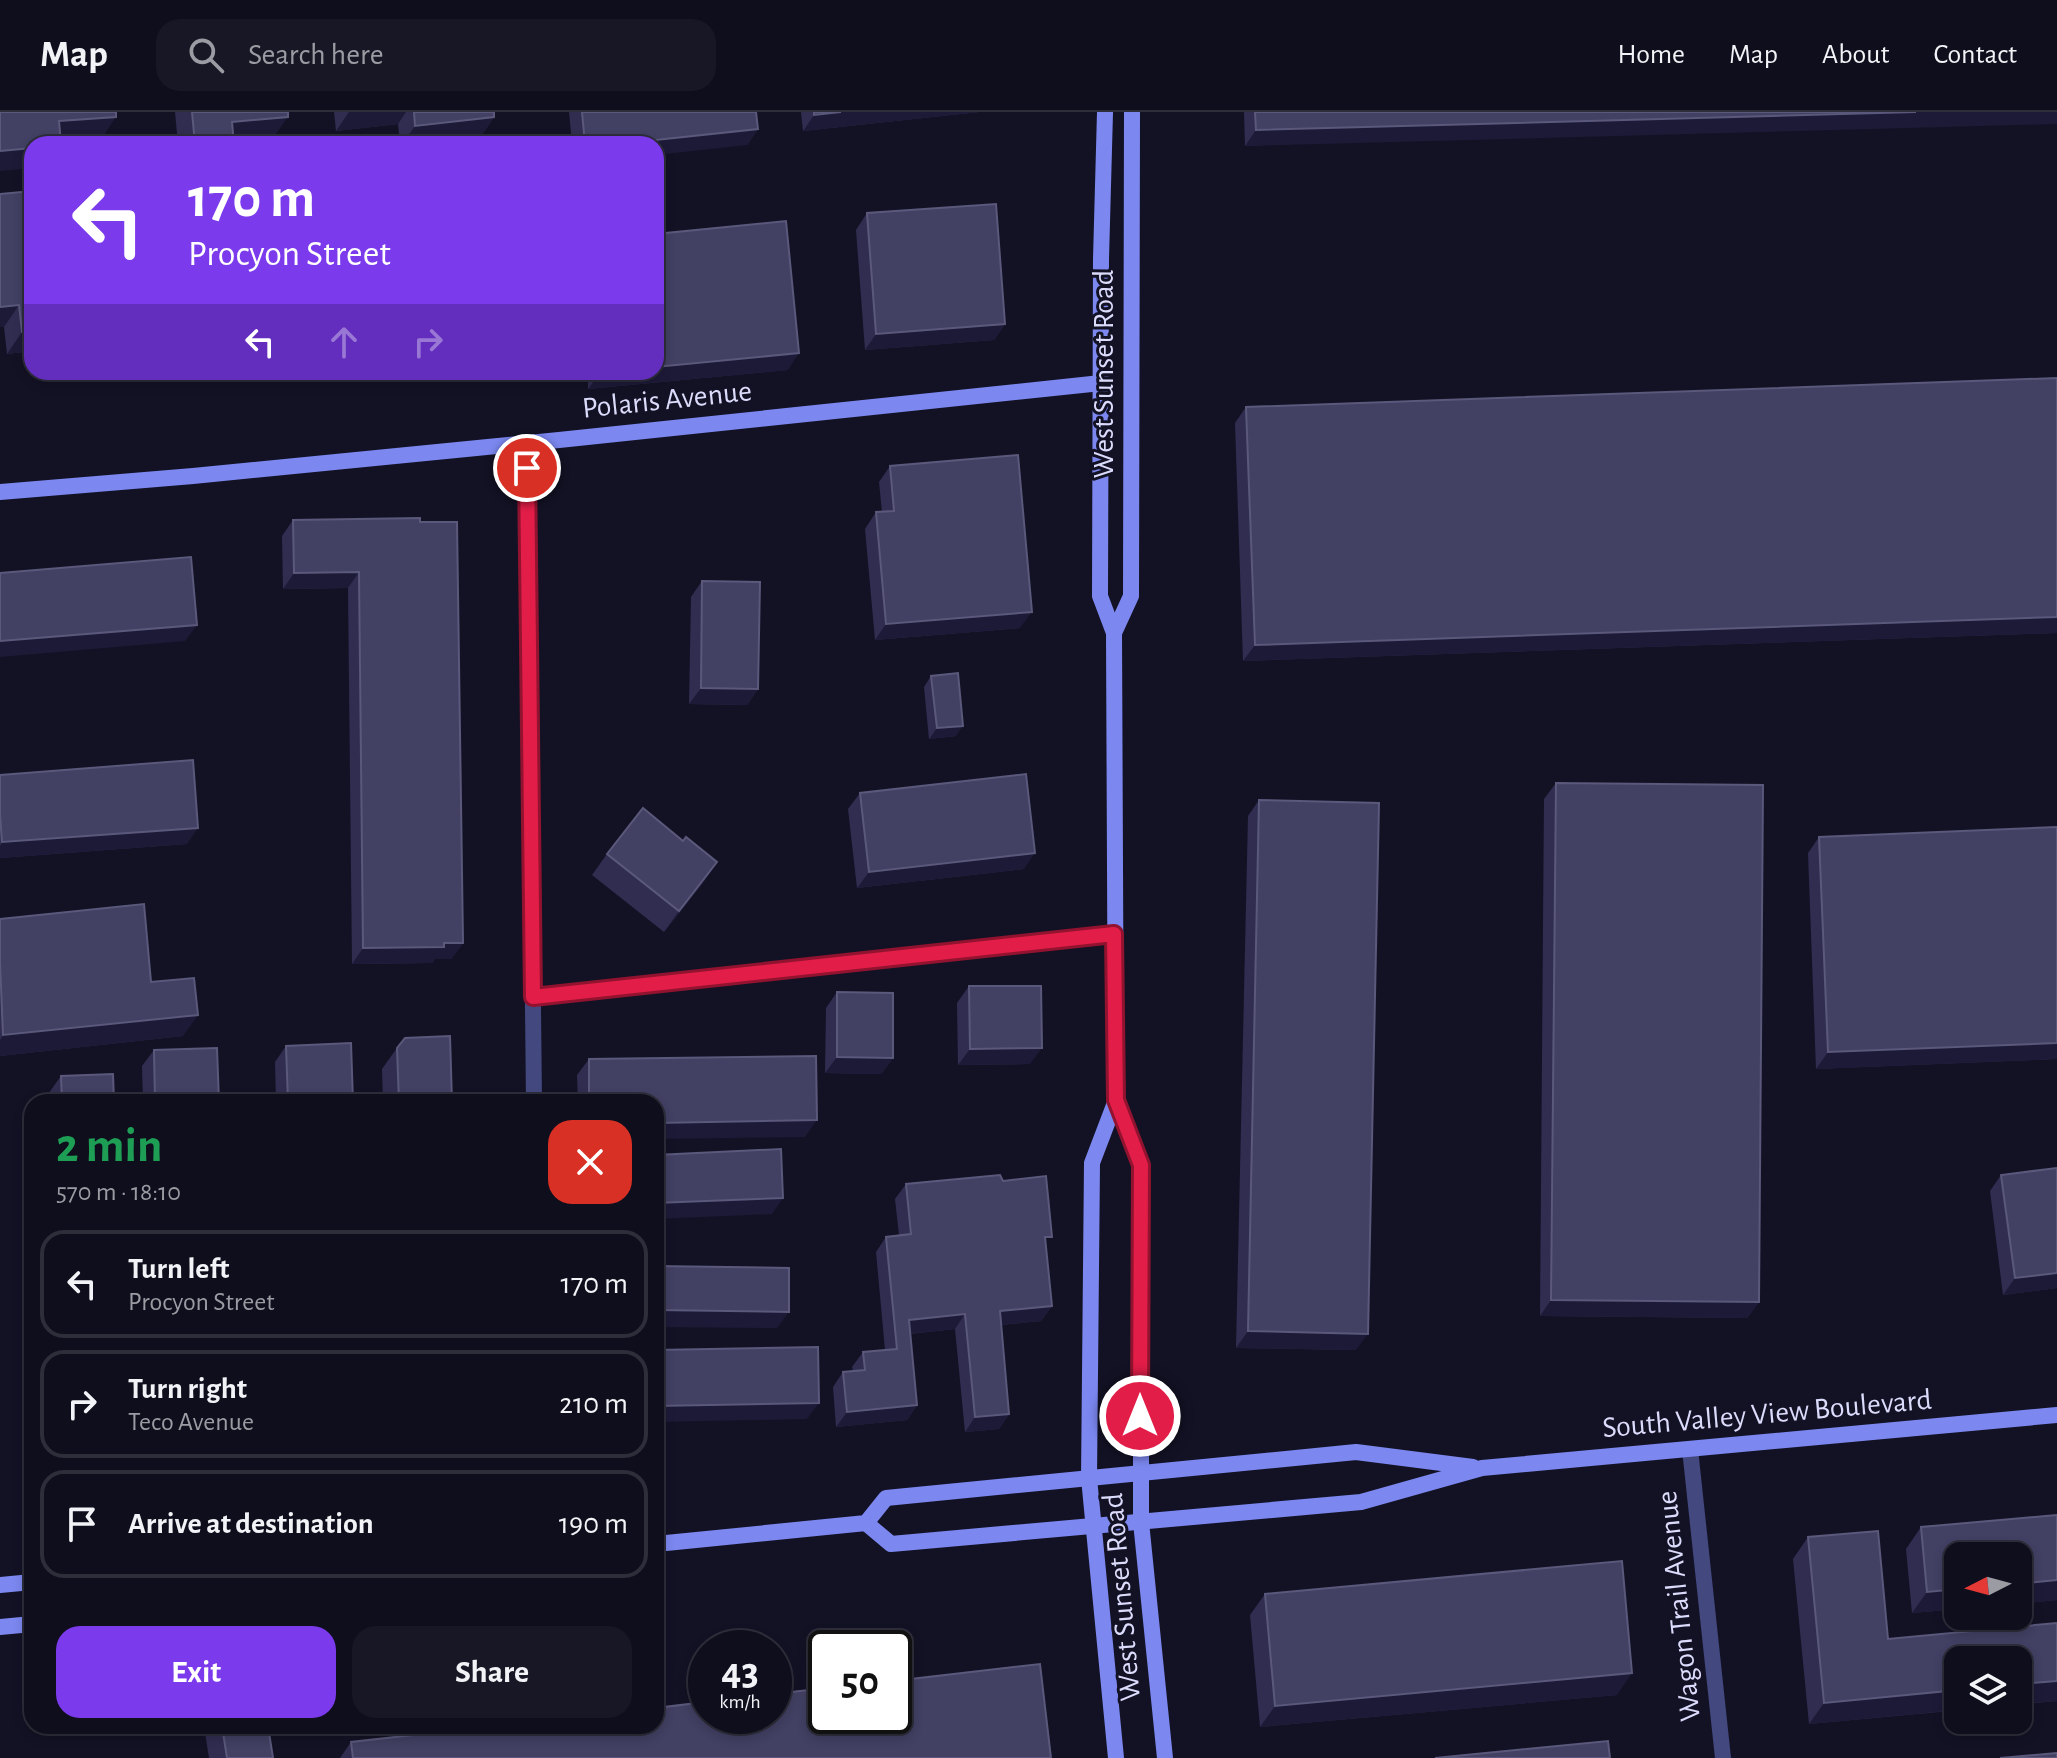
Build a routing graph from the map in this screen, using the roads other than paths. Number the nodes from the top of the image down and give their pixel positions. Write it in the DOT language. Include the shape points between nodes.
graph roads {
  1 [pos="1105,112"];
  2 [pos="1132,112"];
  3 [pos="1143,112"];
  4 [pos="1132,243"];
  5 [pos="1101,383"];
  6 [pos="527,442"];
  7 [pos="0,492"];
  8 [pos="1114,633"];
  9 [pos="1114,934"];
  10 [pos="533,997"];
  11 [pos="534,1094"];
  12 [pos="1116,1100"];
  13 [pos="2057,1415"];
  14 [pos="1690,1449"];
  15 [pos="1482,1468"];
  16 [pos="1139,1473"];
  17 [pos="1089,1478"];
  18 [pos="1141,1522"];
  19 [pos="866,1523"];
  20 [pos="1093,1526"];
  21 [pos="664,1543"];
  22 [pos="24,1583"];
  23 [pos="0,1585"];
  24 [pos="24,1625"];
  25 [pos="0,1627"];
  26 [pos="1116,1758"];
  27 [pos="1165,1758"];
  28 [pos="1723,1758"];
  1 -- 5 [label="main road, West Sunset Road"];
  2 -- 4 [label="main road, West Sunset Road"];
  3 -- 4 [label="main road"];
  4 -- 8 [label="main road, West Sunset Road" via="1131,596"];
  5 -- 6 [label="main road, Polaris Avenue"];
  5 -- 8 [label="main road, West Sunset Road" via="1100,596"];
  6 -- 7 [label="main road, Polaris Avenue"];
  6 -- 10 [label="street"];
  8 -- 9 [label="main road, West Sunset Road"];
  9 -- 10 [label="street"];
  9 -- 12 [label="main road, West Sunset Road"];
  10 -- 11 [label="street"];
  12 -- 16 [label="main road, West Sunset Road" via="1141,1165"];
  12 -- 17 [label="main road, West Sunset Road" via="1092,1163"];
  13 -- 14 [label="main road, South Valley View Boulevard"];
  14 -- 15 [label="main road, South Valley View Boulevard"];
  14 -- 28 [label="street, Wagon Trail Avenue"];
  15 -- 16 [label="main road, South Valley View Boulevard" via="1356,1452"];
  15 -- 18 [label="main road, South Valley View Boulevard" via="1361,1502"];
  16 -- 17 [label="main road, South Valley View Boulevard"];
  16 -- 18 [label="main road, West Sunset Road"];
  17 -- 19 [label="main road, South Valley View Boulevard" via="886,1498"];
  17 -- 20 [label="main road, West Sunset Road"];
  18 -- 20 [label="main road, South Valley View Boulevard"];
  18 -- 27 [label="main road, West Sunset Road"];
  19 -- 20 [label="main road, South Valley View Boulevard" via="891,1544"];
  19 -- 21 [label="main road"];
  20 -- 26 [label="main road, West Sunset Road"];
  22 -- 23 [label="main road"];
  24 -- 25 [label="main road"];
}
